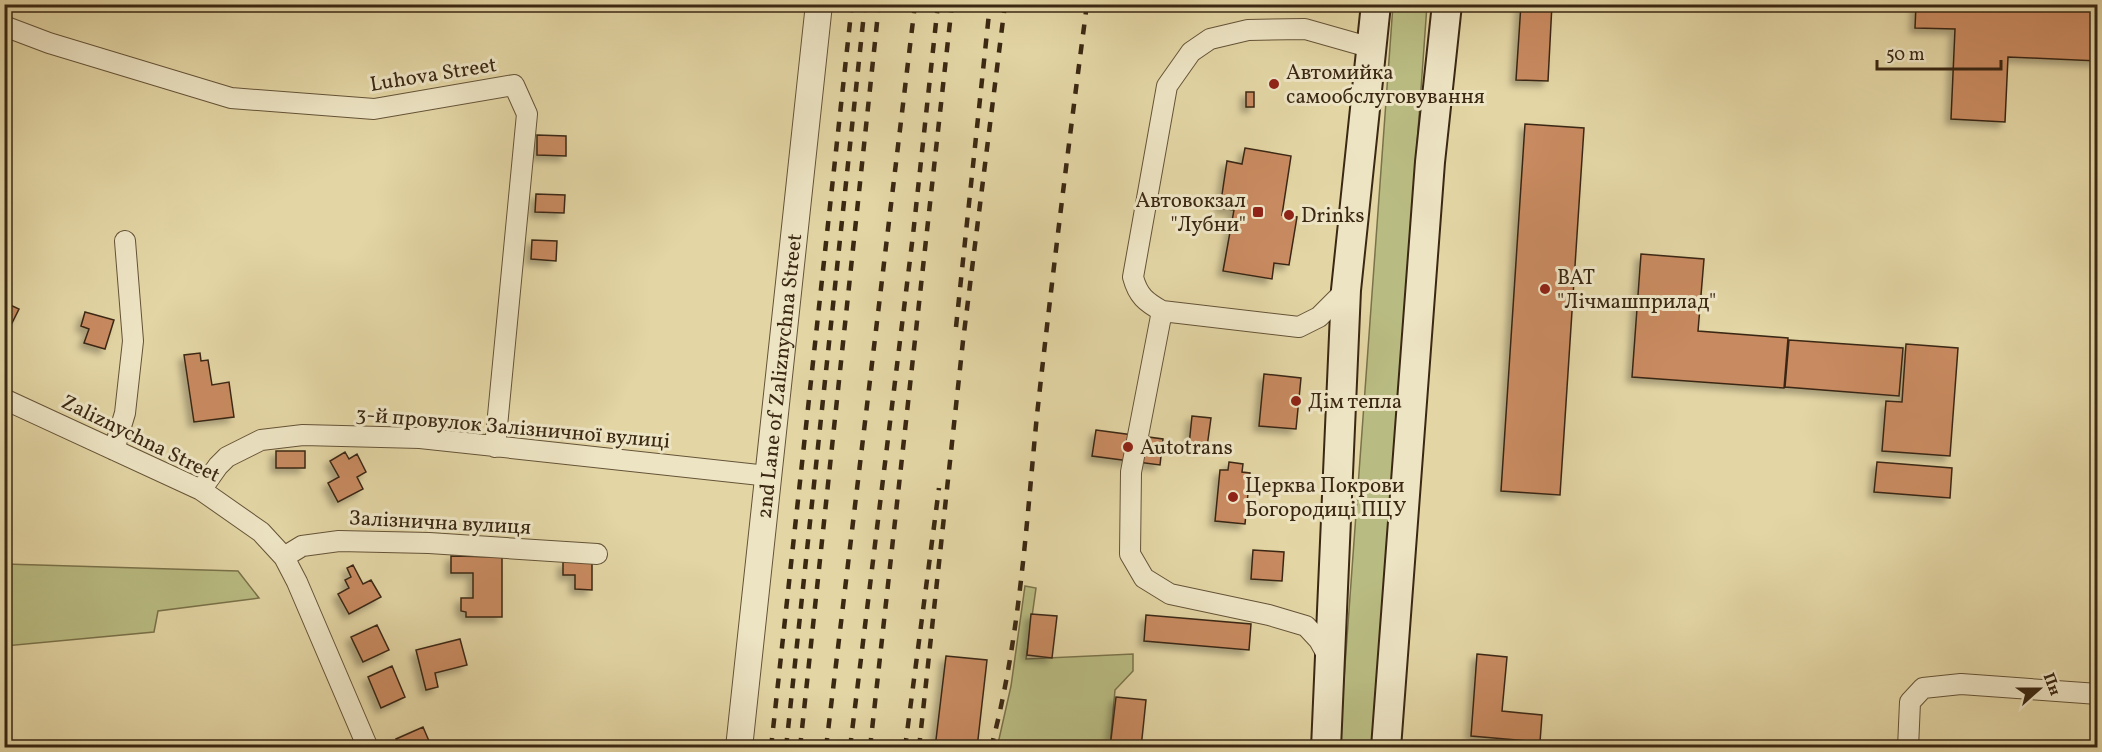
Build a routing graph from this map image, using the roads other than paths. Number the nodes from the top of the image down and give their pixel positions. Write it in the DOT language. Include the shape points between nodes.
graph roads {
  1 [pos="819,4"];
  2 [pos="1376,4"];
  3 [pos="1447,4"];
  4 [pos="4,26"];
  5 [pos="1372,48"];
  6 [pos="125,241"];
  7 [pos="1346,290"];
  8 [pos="1162,311"];
  9 [pos="4,399"];
  10 [pos="495,447"];
  11 [pos="114,450"];
  12 [pos="769,476"];
  13 [pos="201,490"];
  14 [pos="597,554"];
  15 [pos="284,557"];
  16 [pos="1331,663"];
  17 [pos="2097,693"];
  18 [pos="368,747"];
  19 [pos="739,747"];
  20 [pos="1326,747"];
  21 [pos="1386,747"];
  22 [pos="1908,747"];
  1 -- 12 [label="street, 2nd Lane of Zaliznychna Street"];
  2 -- 5 [label="main road"];
  3 -- 21 [label="main road" via="1430,162"];
  4 -- 10 [label="street, Luhova Street" via="231,98 374,109 514,85 527,114"];
  5 -- 7 [label="main road"];
  5 -- 8 [label="street" via="1305,29 1248,30 1210,39 1191,52 1177,69 1167,86 1133,277 1140,296"];
  6 -- 11 [label="street" via="132,341 125,413"];
  7 -- 8 [label="street" via="1319,317 1299,327"];
  7 -- 16 [label="main road"];
  8 -- 16 [label="street" via="1131,471 1131,554 1144,578 1170,594 1306,626"];
  9 -- 11 [label="street, Zaliznychna Street"];
  10 -- 12 [label="street, 3-й провулок Залізничної вулиці"];
  10 -- 13 [label="street, 3-й провулок Залізничної вулиці" via="420,438 303,435 261,440 227,458"];
  11 -- 13 [label="street, Zaliznychna Street"];
  12 -- 19 [label="street, 2nd Lane of Zaliznychna Street"];
  13 -- 15 [label="street, Zaliznychna Street" via="261,532"];
  14 -- 15 [label="street, Залізнична вулиця" via="339,541 302,546"];
  15 -- 18 [label="street, Zaliznychna Street"];
  16 -- 20 [label="main road"];
  17 -- 22 [label="street" via="1961,684 1923,688 1910,702"];
}
